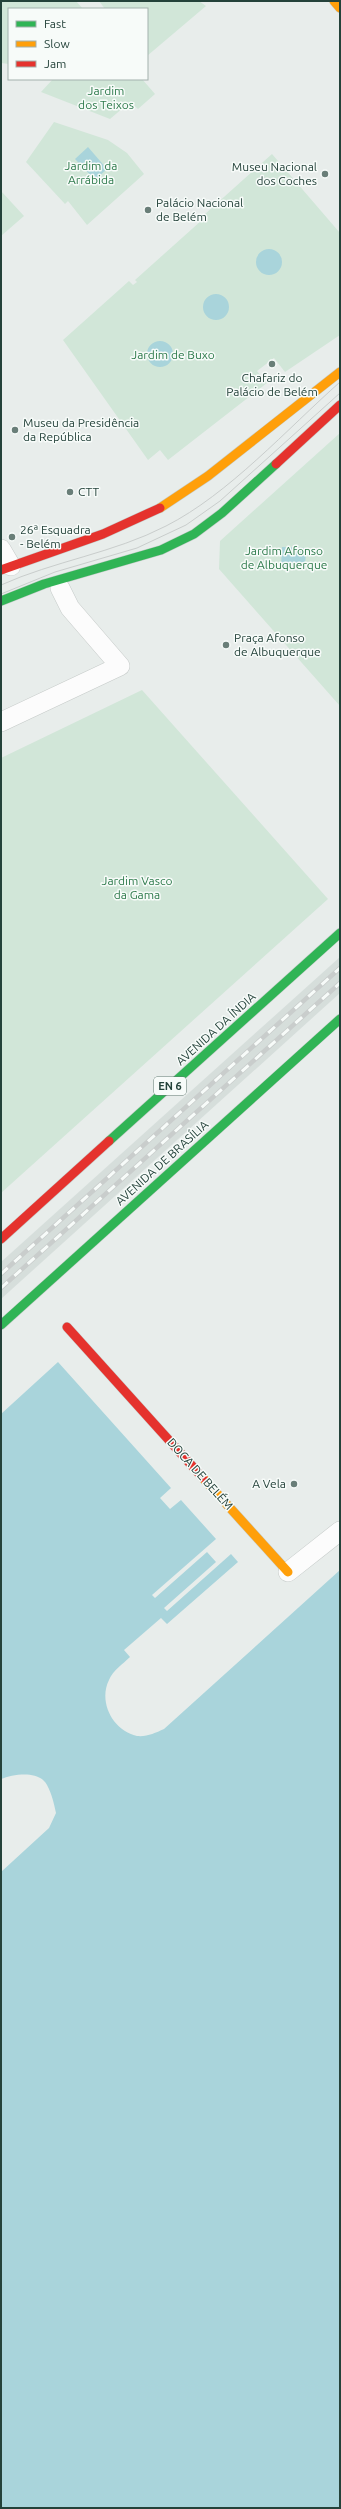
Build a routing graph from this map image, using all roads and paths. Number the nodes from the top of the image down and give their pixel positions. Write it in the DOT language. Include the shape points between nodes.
graph roads {
  1 [pos="334,1"];
  2 [pos="340,8"];
  3 [pos="340,372"];
  4 [pos="340,405"];
  5 [pos="1,549"];
  6 [pos="6,568"];
  7 [pos="62,583"];
  8 [pos="1,601"];
  9 [pos="1,722"];
  10 [pos="340,933"];
  11 [pos="340,1019"];
  12 [pos="1,1239"];
  13 [pos="1,1325"];
  14 [pos="67,1327"];
  15 [pos="340,1531"];
  16 [pos="288,1572"];
  1 -- 2 [label="main road"];
  3 -- 6 [label="main road" via="185,494 152,514"];
  4 -- 7 [label="main road" via="222,513 194,534 154,552"];
  5 -- 6 [label="street"];
  7 -- 8 [label="main road"];
  7 -- 9 [label="street" via="70,608 120,666"];
  10 -- 12 [label="main road, AVENIDA DA ÍNDIA / EN 6"];
  11 -- 13 [label="main road, AVENIDA DE BRASÍLIA"];
  14 -- 16 [label="main road, DOCA DE BELÉM"];
  15 -- 16 [label="street, DOCA DE BELÉM"];
}
